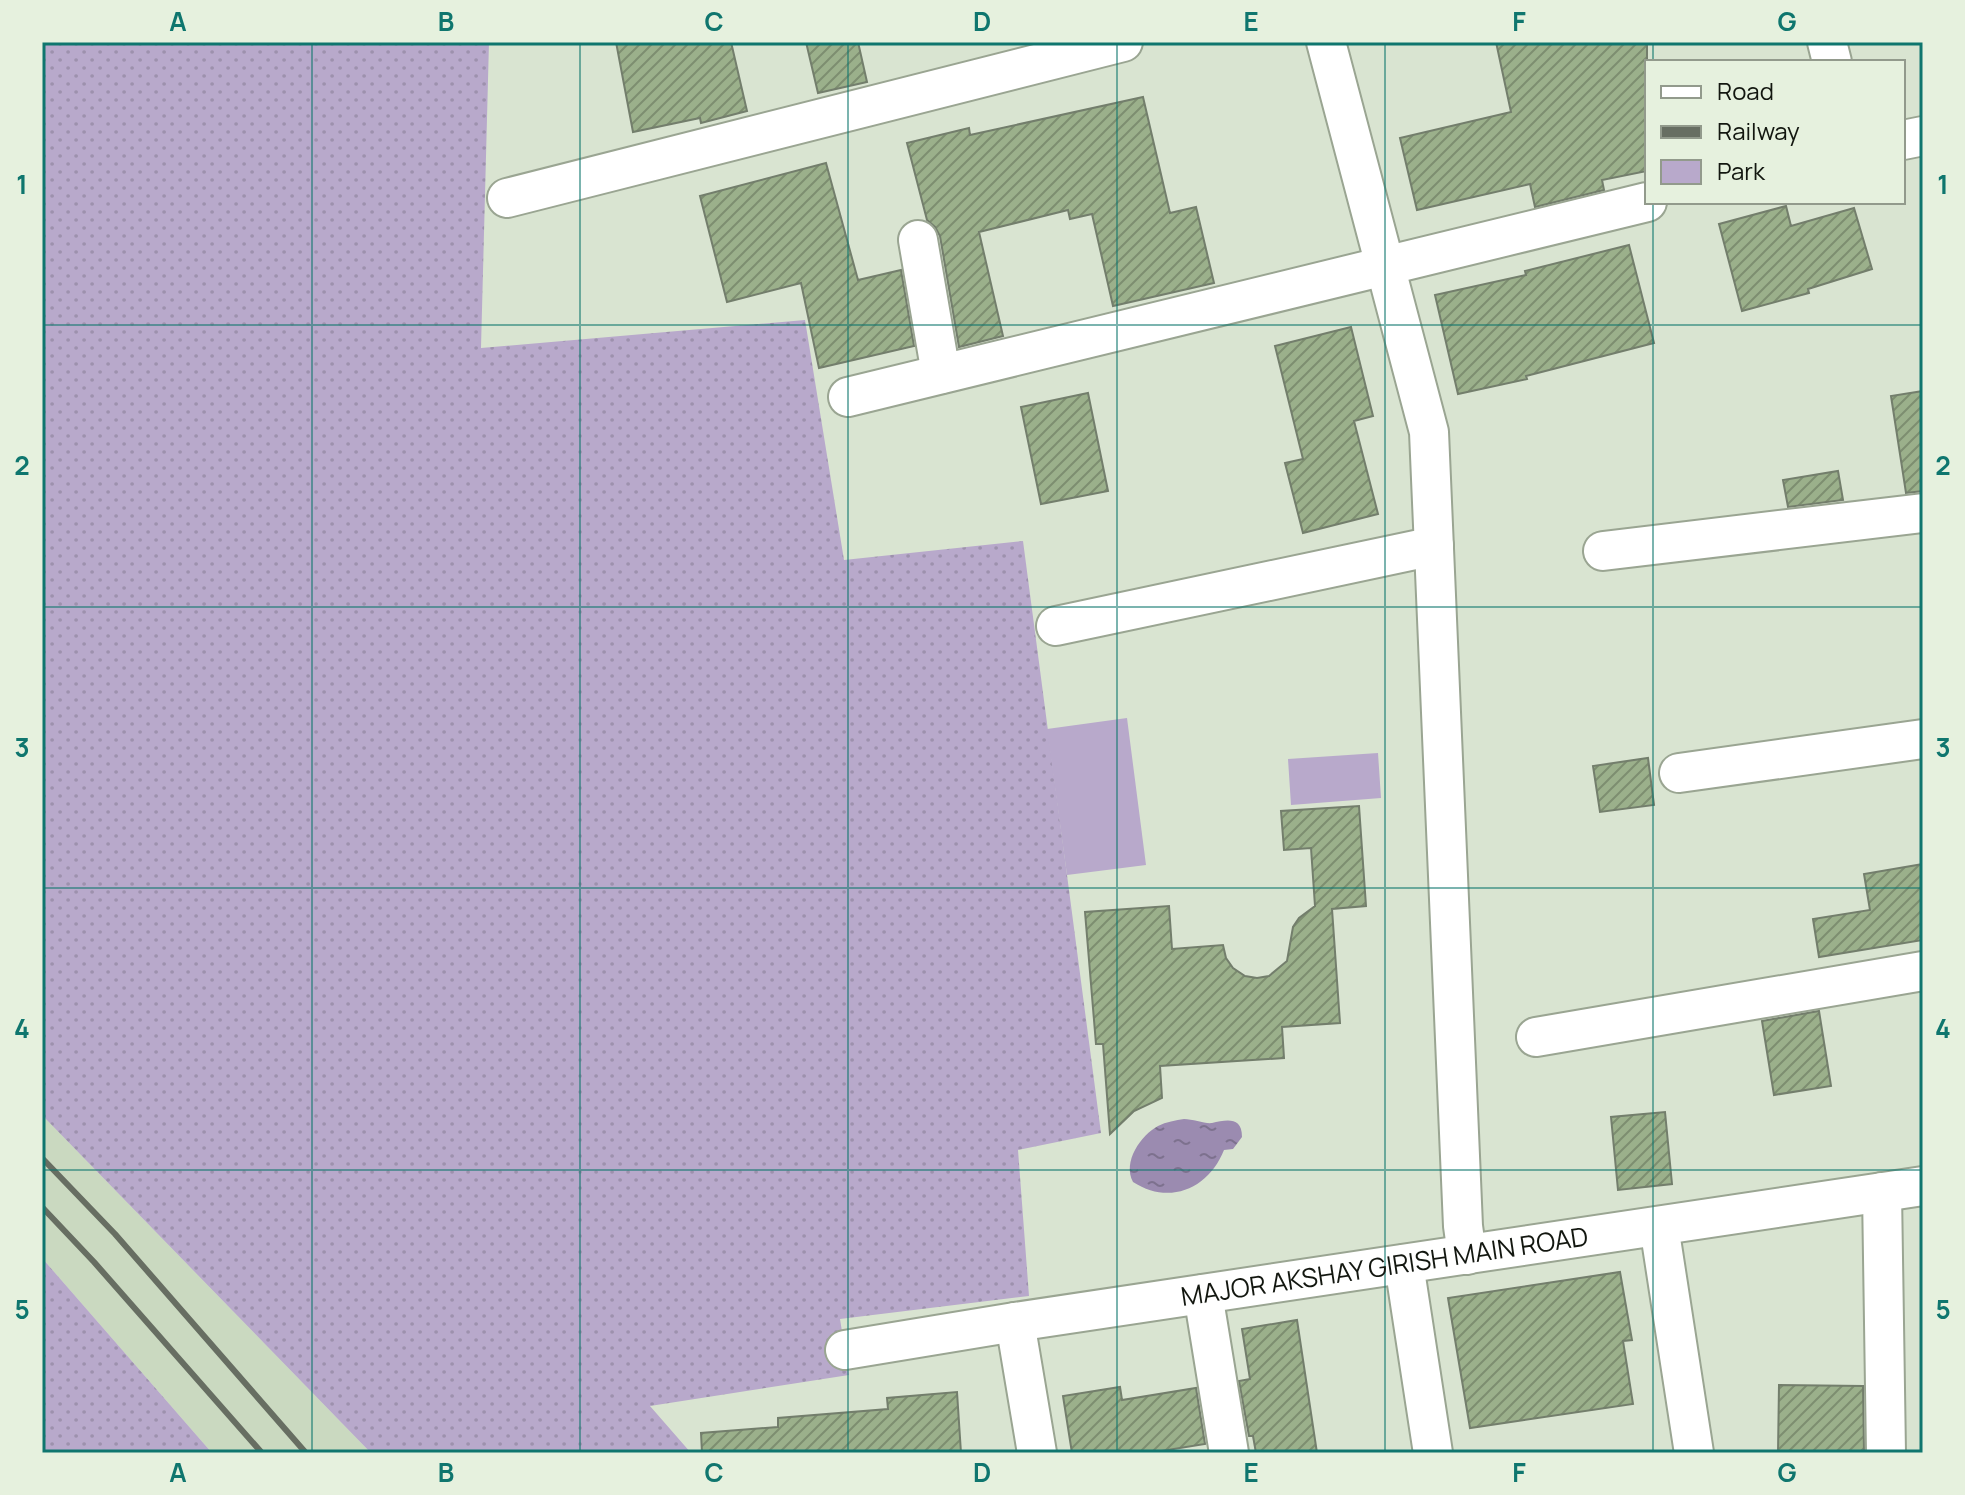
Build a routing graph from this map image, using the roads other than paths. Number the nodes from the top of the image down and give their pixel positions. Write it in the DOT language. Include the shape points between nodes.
graph roads {
  1 [pos="1123,42"];
  2 [pos="1326,42"];
  3 [pos="1021,55"];
  4 [pos="507,198"];
  5 [pos="1645,202"];
  6 [pos="918,240"];
  7 [pos="1385,265"];
  8 [pos="941,374"];
  9 [pos="848,397"];
  10 [pos="1923,513"];
  11 [pos="1434,546"];
  12 [pos="1603,551"];
  13 [pos="1056,626"];
  14 [pos="1923,739"];
  15 [pos="1679,773"];
  16 [pos="1923,971"];
  17 [pos="1536,1037"];
  18 [pos="1923,1186"];
  19 [pos="1882,1192"];
  20 [pos="1659,1226"];
  21 [pos="1467,1255"];
  22 [pos="1404,1264"];
  23 [pos="1203,1294"];
  24 [pos="1015,1322"];
  25 [pos="845,1350"];
  26 [pos="1037,1453"];
  27 [pos="1229,1453"];
  28 [pos="1433,1453"];
  29 [pos="1694,1453"];
  30 [pos="1886,1453"];
  1 -- 3 [label="street"];
  2 -- 7 [label="street"];
  3 -- 4 [label="street"];
  5 -- 7 [label="street"];
  6 -- 8 [label="street"];
  7 -- 8 [label="street"];
  7 -- 11 [label="street" via="1429,432"];
  8 -- 9 [label="street"];
  10 -- 12 [label="street"];
  11 -- 13 [label="street"];
  11 -- 21 [label="street"];
  14 -- 15 [label="street"];
  16 -- 17 [label="street"];
  18 -- 19 [label="street, MAJOR AKSHAY GIRISH MAIN ROAD"];
  19 -- 20 [label="street, MAJOR AKSHAY GIRISH MAIN ROAD"];
  19 -- 30 [label="street"];
  20 -- 21 [label="street, MAJOR AKSHAY GIRISH MAIN ROAD"];
  20 -- 29 [label="street"];
  21 -- 22 [label="street, MAJOR AKSHAY GIRISH MAIN ROAD"];
  22 -- 23 [label="street, MAJOR AKSHAY GIRISH MAIN ROAD"];
  22 -- 28 [label="street"];
  23 -- 24 [label="street, MAJOR AKSHAY GIRISH MAIN ROAD"];
  23 -- 27 [label="street"];
  24 -- 25 [label="street, MAJOR AKSHAY GIRISH MAIN ROAD"];
  24 -- 26 [label="street"];
}
